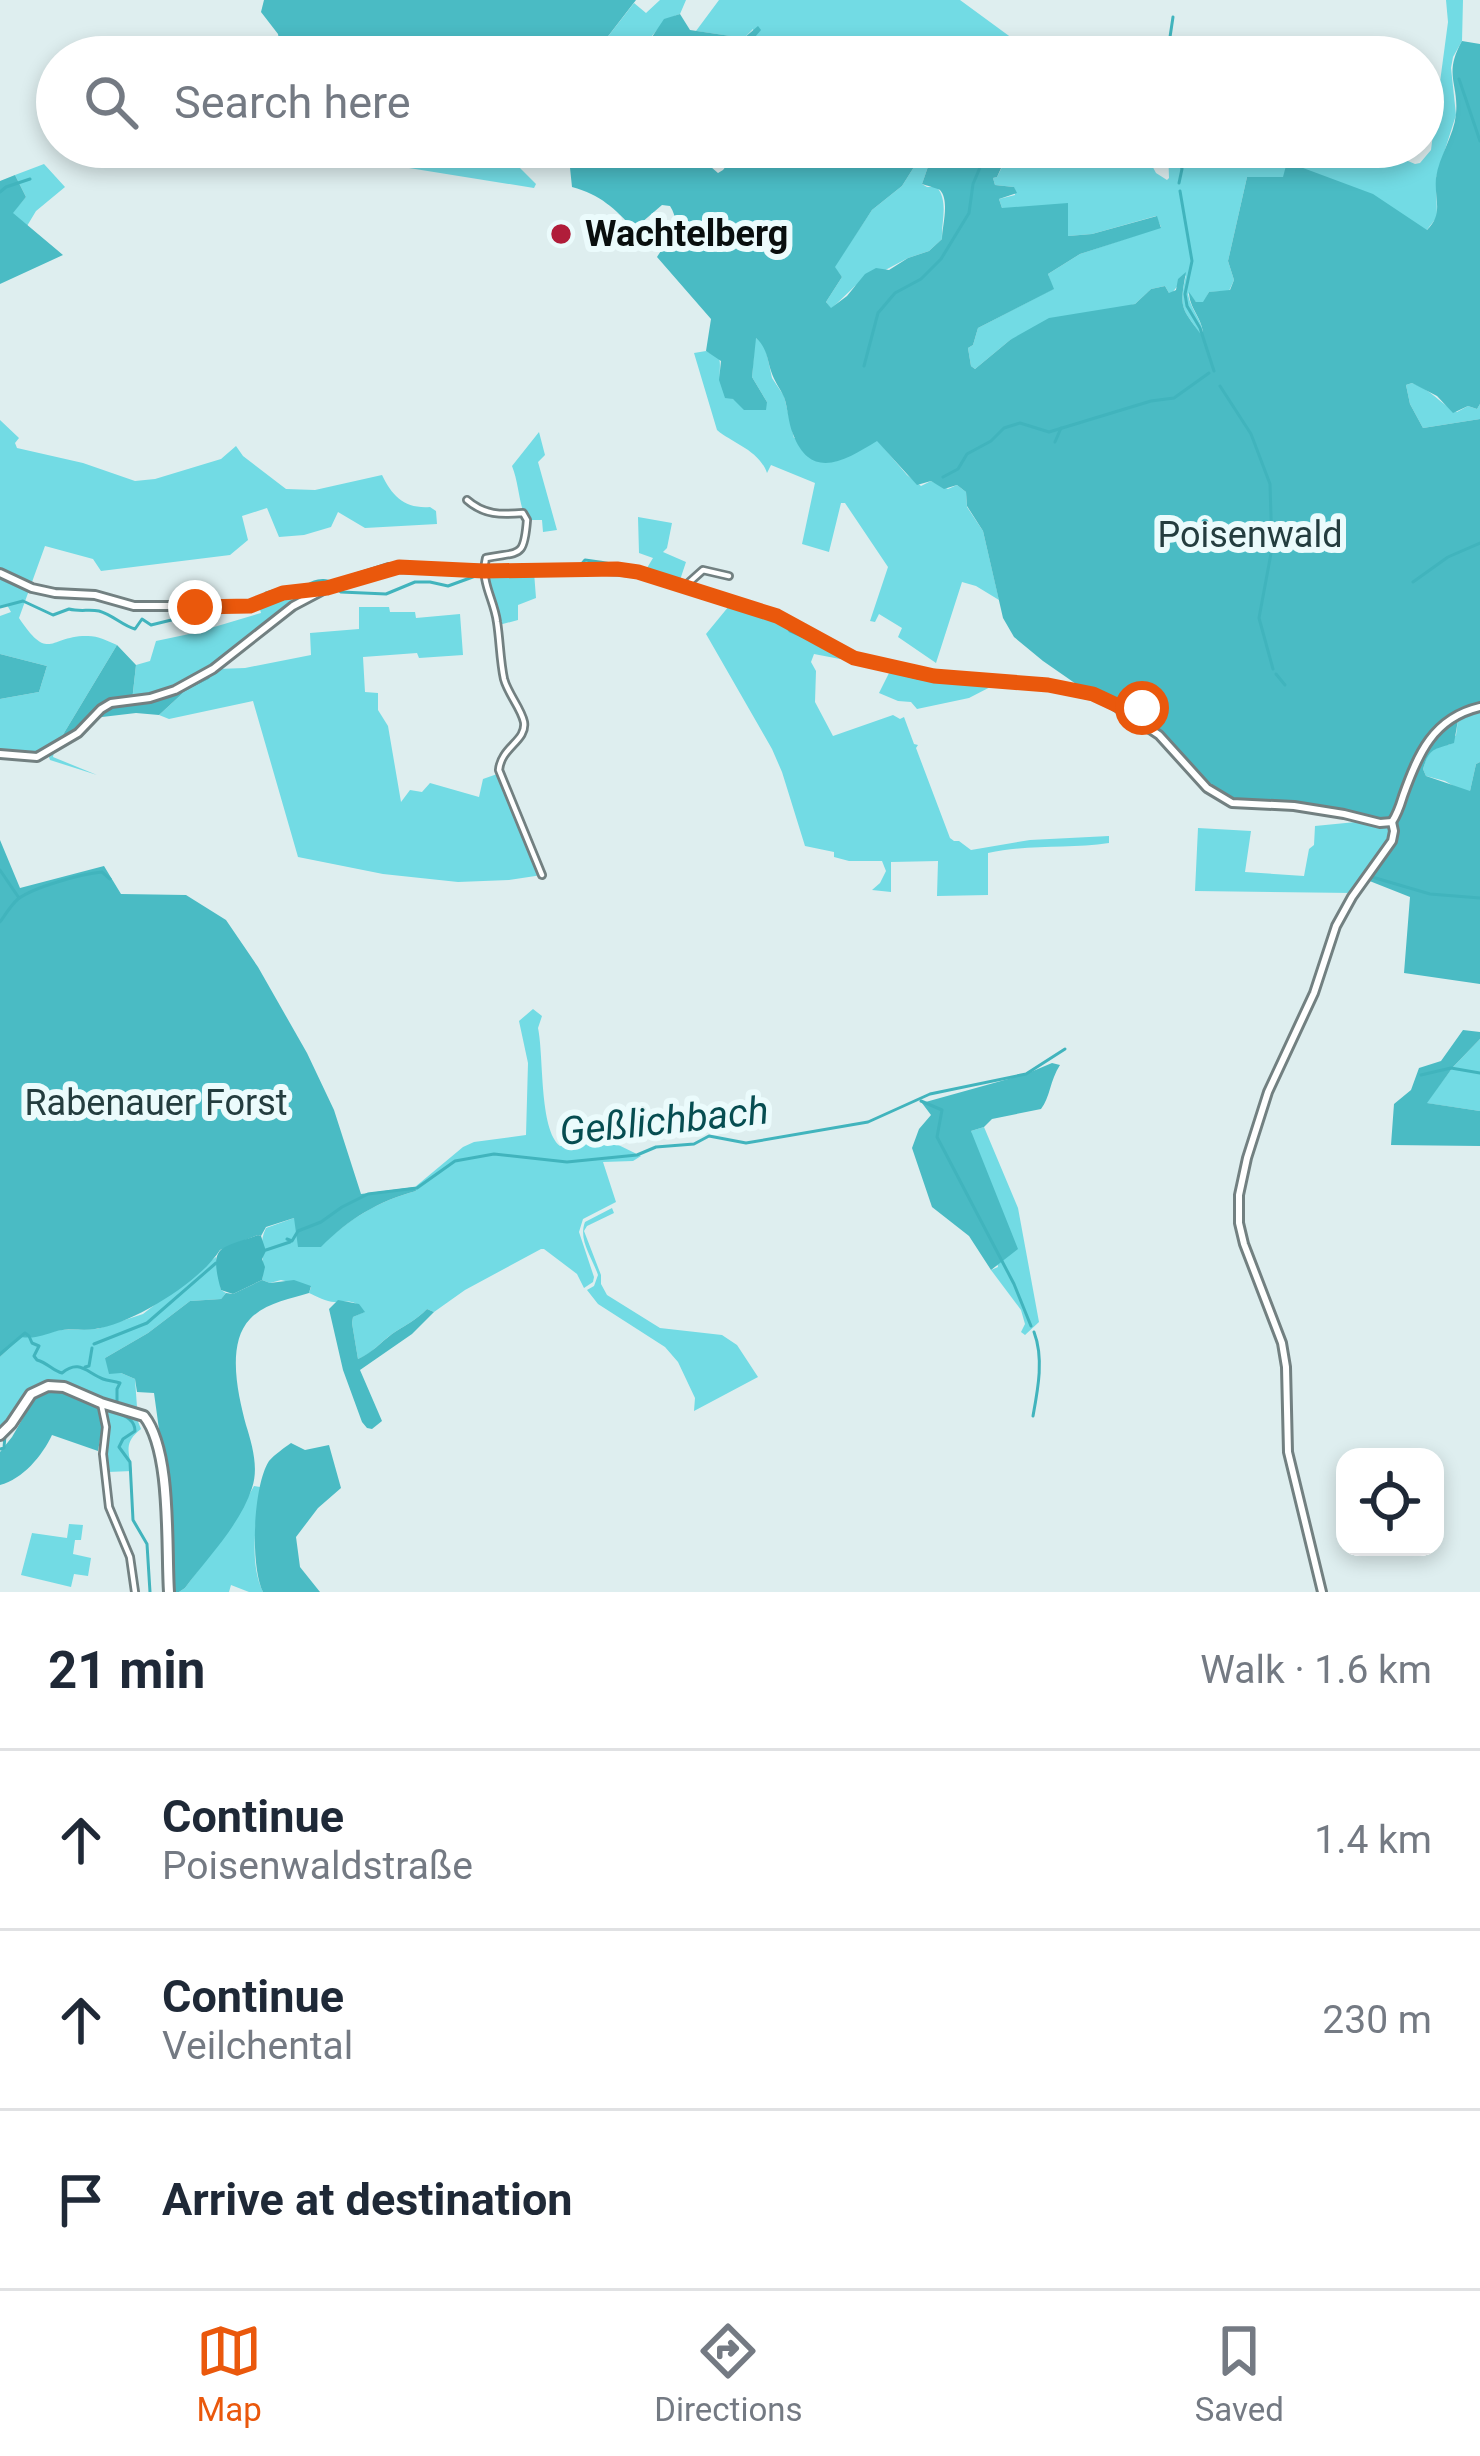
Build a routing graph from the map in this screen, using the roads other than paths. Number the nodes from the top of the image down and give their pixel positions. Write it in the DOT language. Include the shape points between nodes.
graph roads {
  1 [pos="467,500"];
  2 [pos="0,573"];
  3 [pos="484,573"];
  4 [pos="729,575"];
  5 [pos="684,586"];
  6 [pos="327,588"];
  7 [pos="1480,706"];
  8 [pos="0,754"];
  9 [pos="1392,822"];
  10 [pos="542,874"];
  11 [pos="101,1402"];
  12 [pos="2,1433"];
  13 [pos="135,1592"];
  14 [pos="169,1592"];
  15 [pos="1322,1592"];
  1 -- 3 [label="street" via="527,520 522,549 486,558"];
  2 -- 6 [label="street" via="32,588 134,606 250,606"];
  3 -- 5 [label="street" via="617,569"];
  3 -- 6 [label="street" via="399,567"];
  3 -- 10 [label="street" via="504,678 524,724 499,770"];
  4 -- 5 [label="street" via="703,570"];
  5 -- 9 [label="street" via="777,616 854,658 1093,694 1142,721 1232,803"];
  6 -- 8 [label="street" via="175,690 111,703 37,757"];
  7 -- 9 [label="street" via="1432,734"];
  9 -- 15 [label="street" via="1392,841 1342,911 1278,1064 1239,1195 1244,1244 1282,1343 1288,1452"];
  11 -- 12 [label="main road" via="64,1387 42,1388"];
  11 -- 13 [label="street" via="109,1507"];
  11 -- 14 [label="main road" via="150,1423 166,1506"];
}
